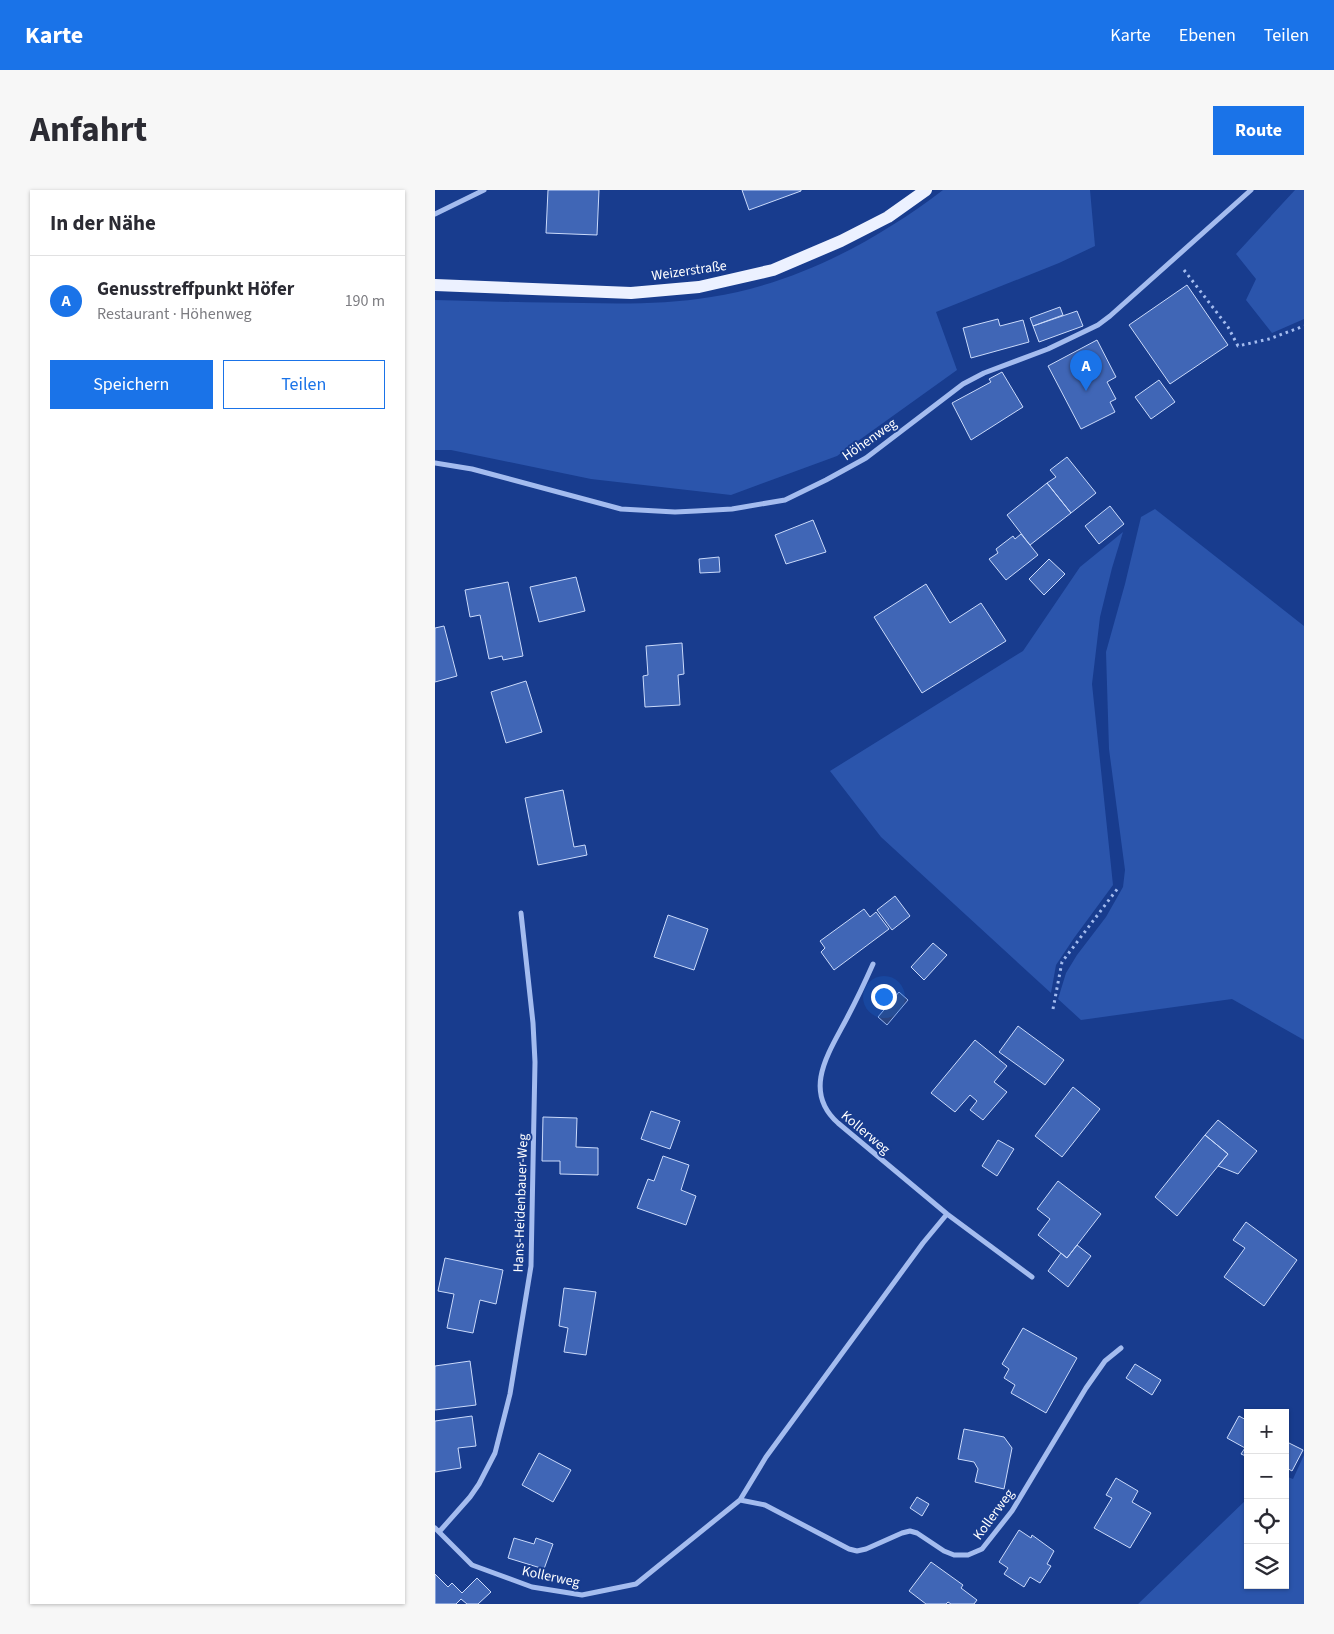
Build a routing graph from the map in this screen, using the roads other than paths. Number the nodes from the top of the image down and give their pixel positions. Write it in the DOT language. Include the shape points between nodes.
graph roads {
  1 [pos="484,190"];
  2 [pos="926,190"];
  3 [pos="1251,190"];
  4 [pos="435,214"];
  5 [pos="435,285"];
  6 [pos="435,463"];
  7 [pos="521,913"];
  8 [pos="873,964"];
  9 [pos="947,1214"];
  10 [pos="1032,1277"];
  11 [pos="1121,1348"];
  12 [pos="740,1500"];
  13 [pos="437,1530"];
  1 -- 4 [label="street"];
  2 -- 5 [label="main road, Weizerstraße" via="888,216 790,263 699,287 631,293"];
  3 -- 6 [label="street, Höhenweg" via="1098,325 963,384 866,458 785,500 697,511 621,509 472,469"];
  7 -- 13 [label="street, Hans-Heidenbauer-Weg" via="535,1062 531,1266 505,1420 495,1453 470,1497"];
  8 -- 9 [label="street, Kollerweg" via="824,1062 820,1085 824,1106 838,1124"];
  9 -- 10 [label="street, Kollerweg"];
  9 -- 12 [label="street, Kollerweg" via="771,1449"];
  11 -- 12 [label="street, Kollerweg" via="1105,1361 1086,1388 1012,1512 975,1554 954,1555 910,1531 857,1551 765,1505"];
  12 -- 13 [label="street, Kollerweg" via="636,1584 582,1595 532,1587 472,1565"];
}
